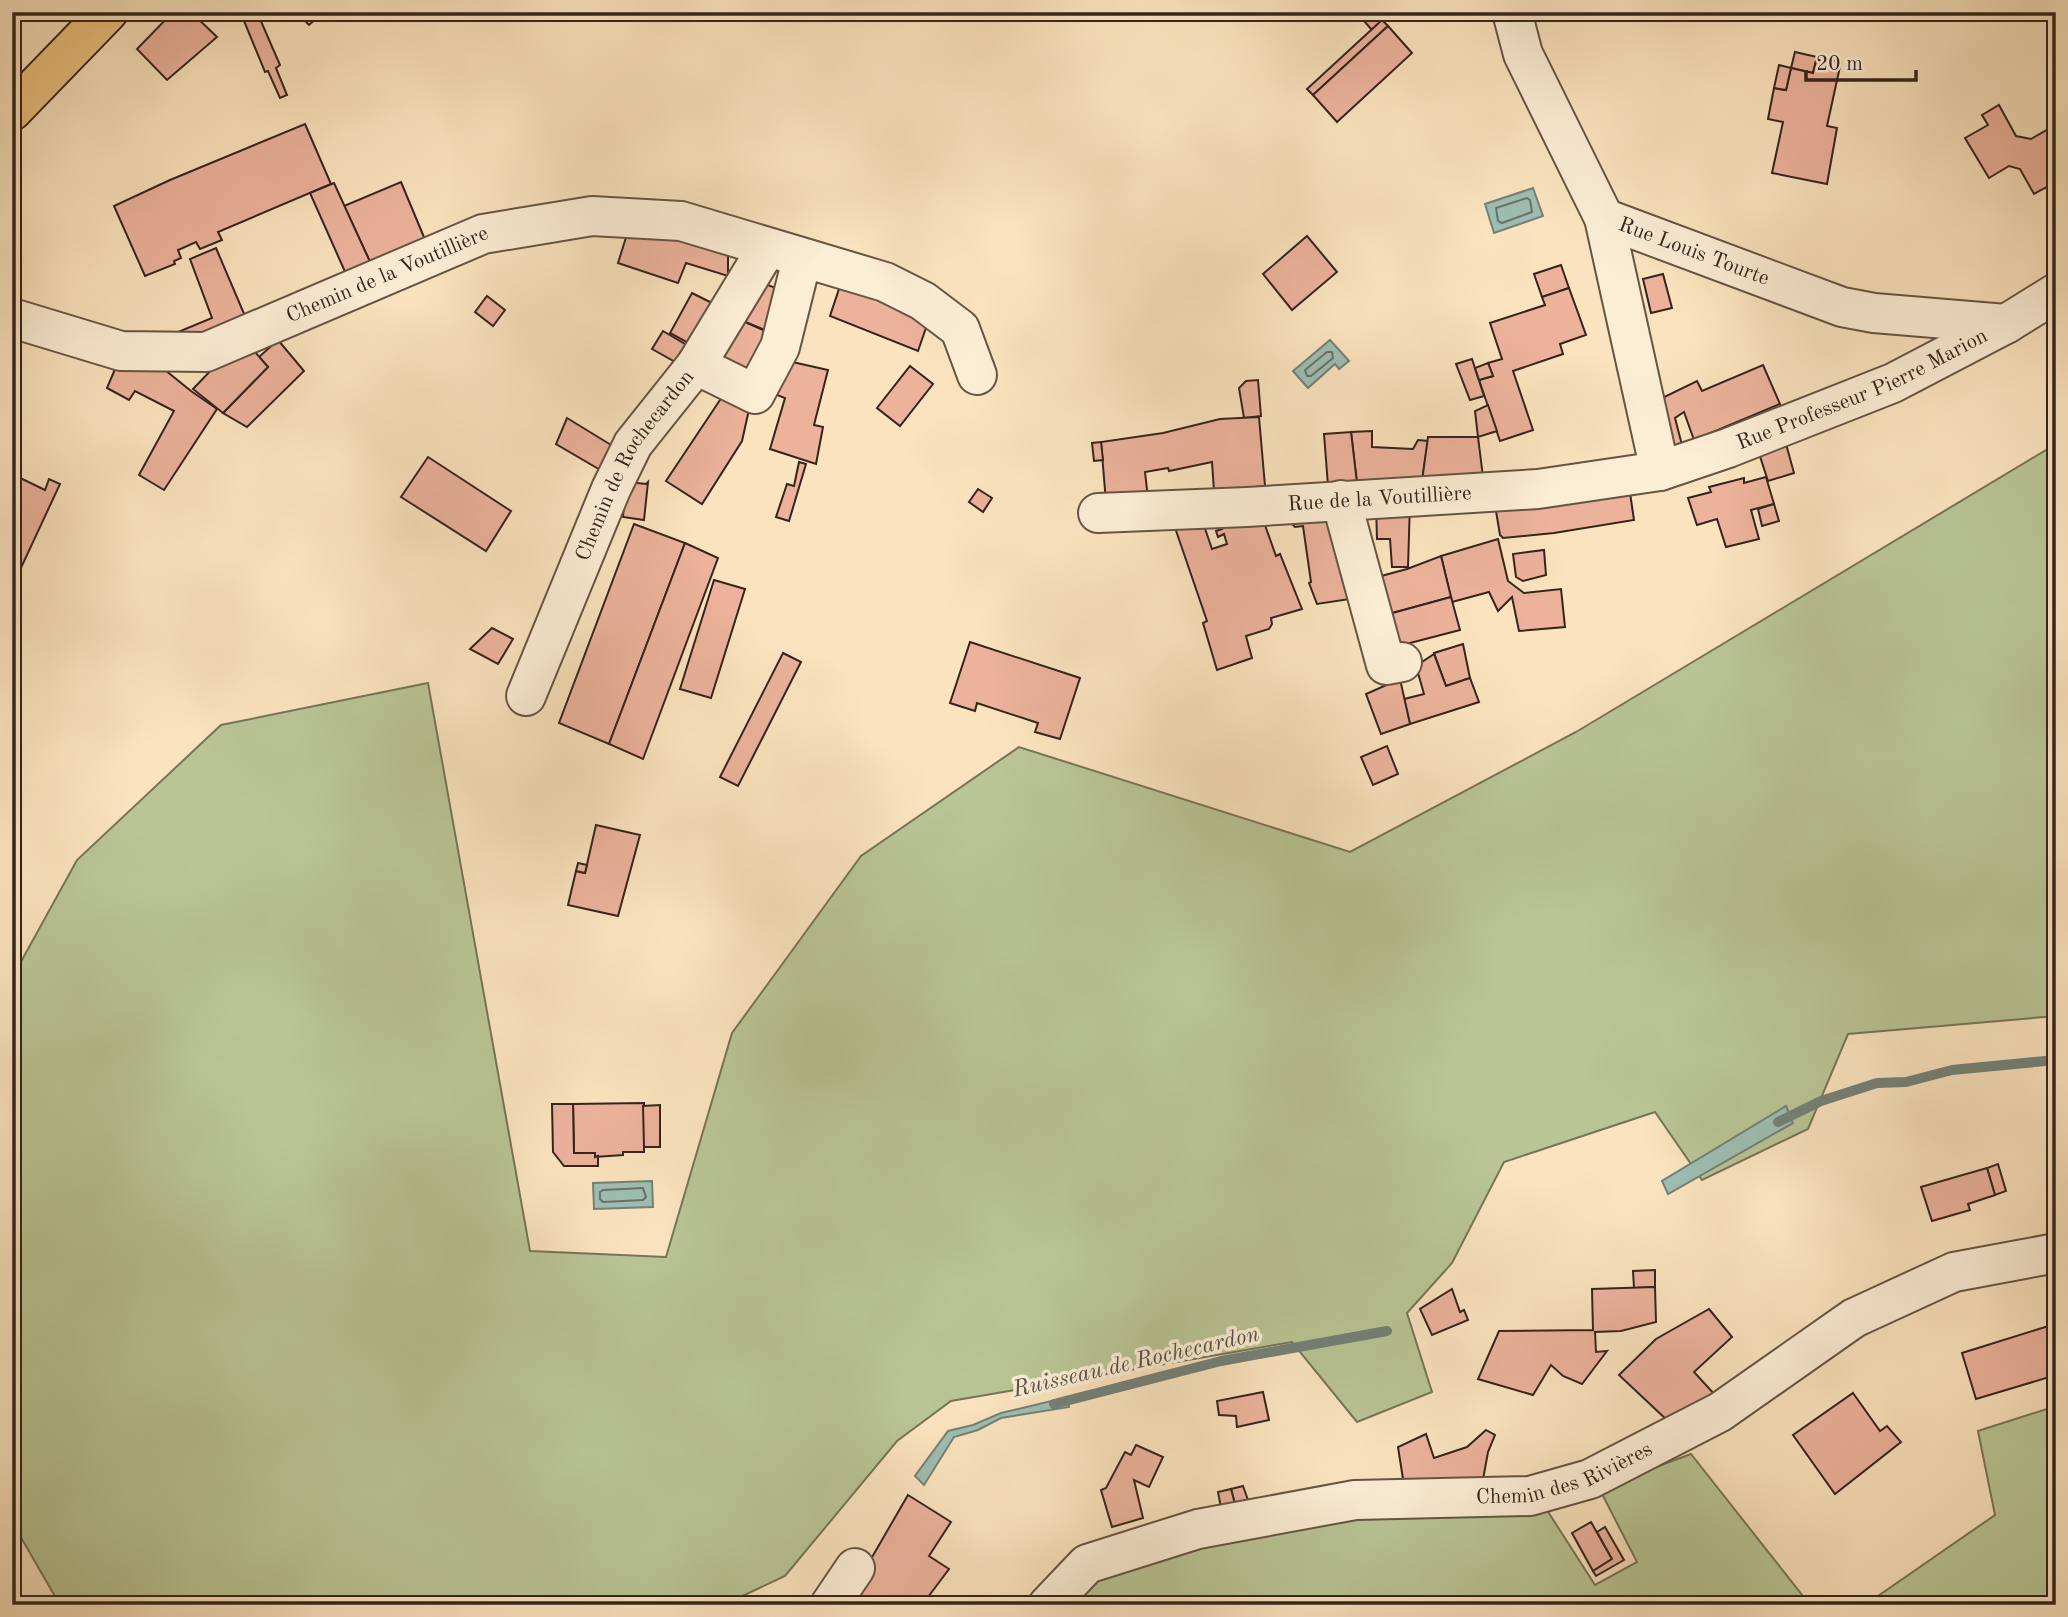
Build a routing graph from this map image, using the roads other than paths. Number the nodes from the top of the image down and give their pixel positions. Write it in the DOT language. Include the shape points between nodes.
graph roads {
  1 [pos="108,12"];
  2 [pos="1512,12"];
  3 [pos="12,111"];
  4 [pos="1604,218"];
  5 [pos="767,248"];
  6 [pos="802,259"];
  7 [pos="2056,293"];
  8 [pos="12,318"];
  9 [pos="2006,324"];
  10 [pos="696,365"];
  11 [pos="977,375"];
  12 [pos="1660,471"];
  13 [pos="1341,500"];
  14 [pos="1098,513"];
  15 [pos="1402,662"];
  16 [pos="526,696"];
  17 [pos="2056,1253"];
  18 [pos="855,1568"];
  19 [pos="830,1605"];
  20 [pos="1048,1605"];
  1 -- 3 [label="main road"];
  2 -- 4 [label="street, Rue Louis Tourte" via="1523,54"];
  4 -- 9 [label="street, Rue Louis Tourte" via="1842,307"];
  4 -- 12 [label="street"];
  5 -- 6 [label="street"];
  5 -- 8 [label="street, Chemin de la Voutillière" via="681,221 592,216 483,234 205,352 121,351"];
  5 -- 10 [label="street, Chemin de Rochecardon"];
  6 -- 10 [label="street" via="780,347 755,394"];
  6 -- 11 [label="street" via="885,282 923,301 960,329"];
  7 -- 9 [label="street, Rue Professeur Pierre Marion"];
  9 -- 12 [label="street, Rue Professeur Pierre Marion" via="1893,383"];
  10 -- 16 [label="street, Chemin de Rochecardon" via="634,444"];
  12 -- 13 [label="street, Rue de la Voutillière" via="1538,488"];
  13 -- 14 [label="street, Rue de la Voutillière"];
  13 -- 15 [label="street" via="1386,665"];
  17 -- 20 [label="street, Chemin des Rivières" via="1954,1272 1854,1318 1720,1412 1590,1479 1530,1496 1355,1500 1198,1529 1087,1564"];
  18 -- 19 [label="street"];
}
